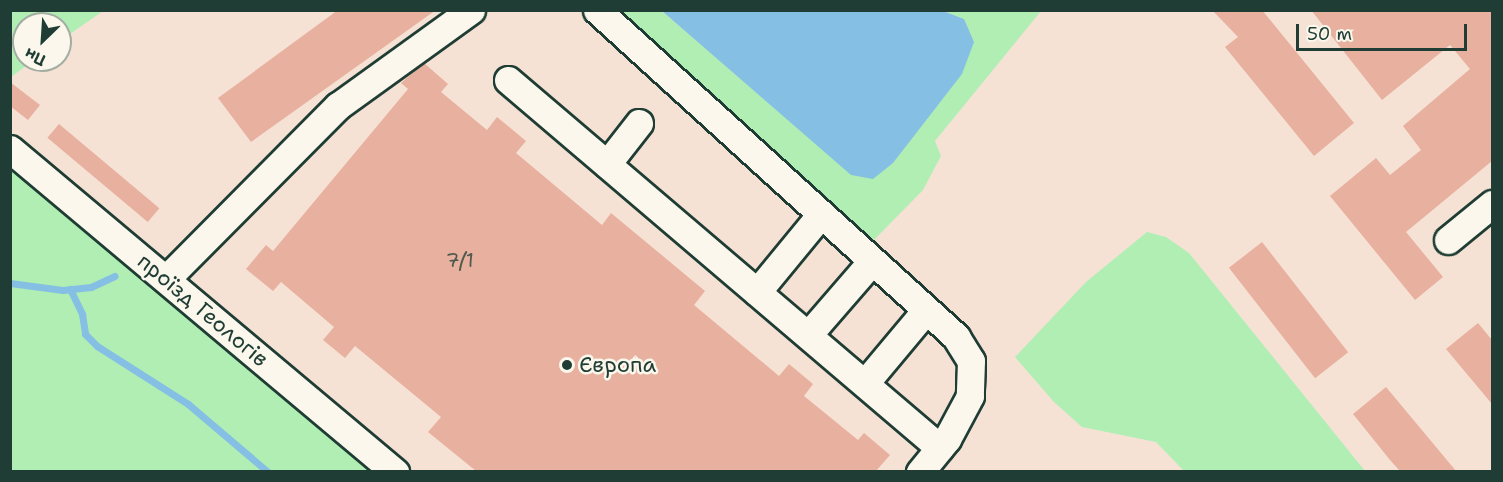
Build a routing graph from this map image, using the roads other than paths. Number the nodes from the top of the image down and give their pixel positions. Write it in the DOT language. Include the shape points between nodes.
graph roads {
  1 [pos="471,10"];
  2 [pos="597,10"];
  3 [pos="508,80"];
  4 [pos="639,123"];
  5 [pos="10,148"];
  6 [pos="607,164"];
  7 [pos="1492,204"];
  8 [pos="821,214"];
  9 [pos="1448,240"];
  10 [pos="872,261"];
  11 [pos="166,279"];
  12 [pos="758,292"];
  13 [pos="926,310"];
  14 [pos="808,335"];
  15 [pos="865,383"];
  16 [pos="940,448"];
  17 [pos="395,471"];
  18 [pos="920,471"];
  1 -- 11 [label="street" via="338,106"];
  2 -- 8 [label="street"];
  3 -- 6 [label="street"];
  4 -- 6 [label="street"];
  5 -- 11 [label="street, проїзд Геологів"];
  6 -- 12 [label="street"];
  7 -- 9 [label="street"];
  8 -- 10 [label="street"];
  8 -- 12 [label="street"];
  10 -- 13 [label="street"];
  10 -- 14 [label="street"];
  11 -- 17 [label="street, проїзд Геологів"];
  12 -- 14 [label="street"];
  13 -- 15 [label="street"];
  13 -- 16 [label="street" via="956,337 971,361 970,396"];
  14 -- 15 [label="street"];
  15 -- 16 [label="street"];
  16 -- 18 [label="street"];
}
